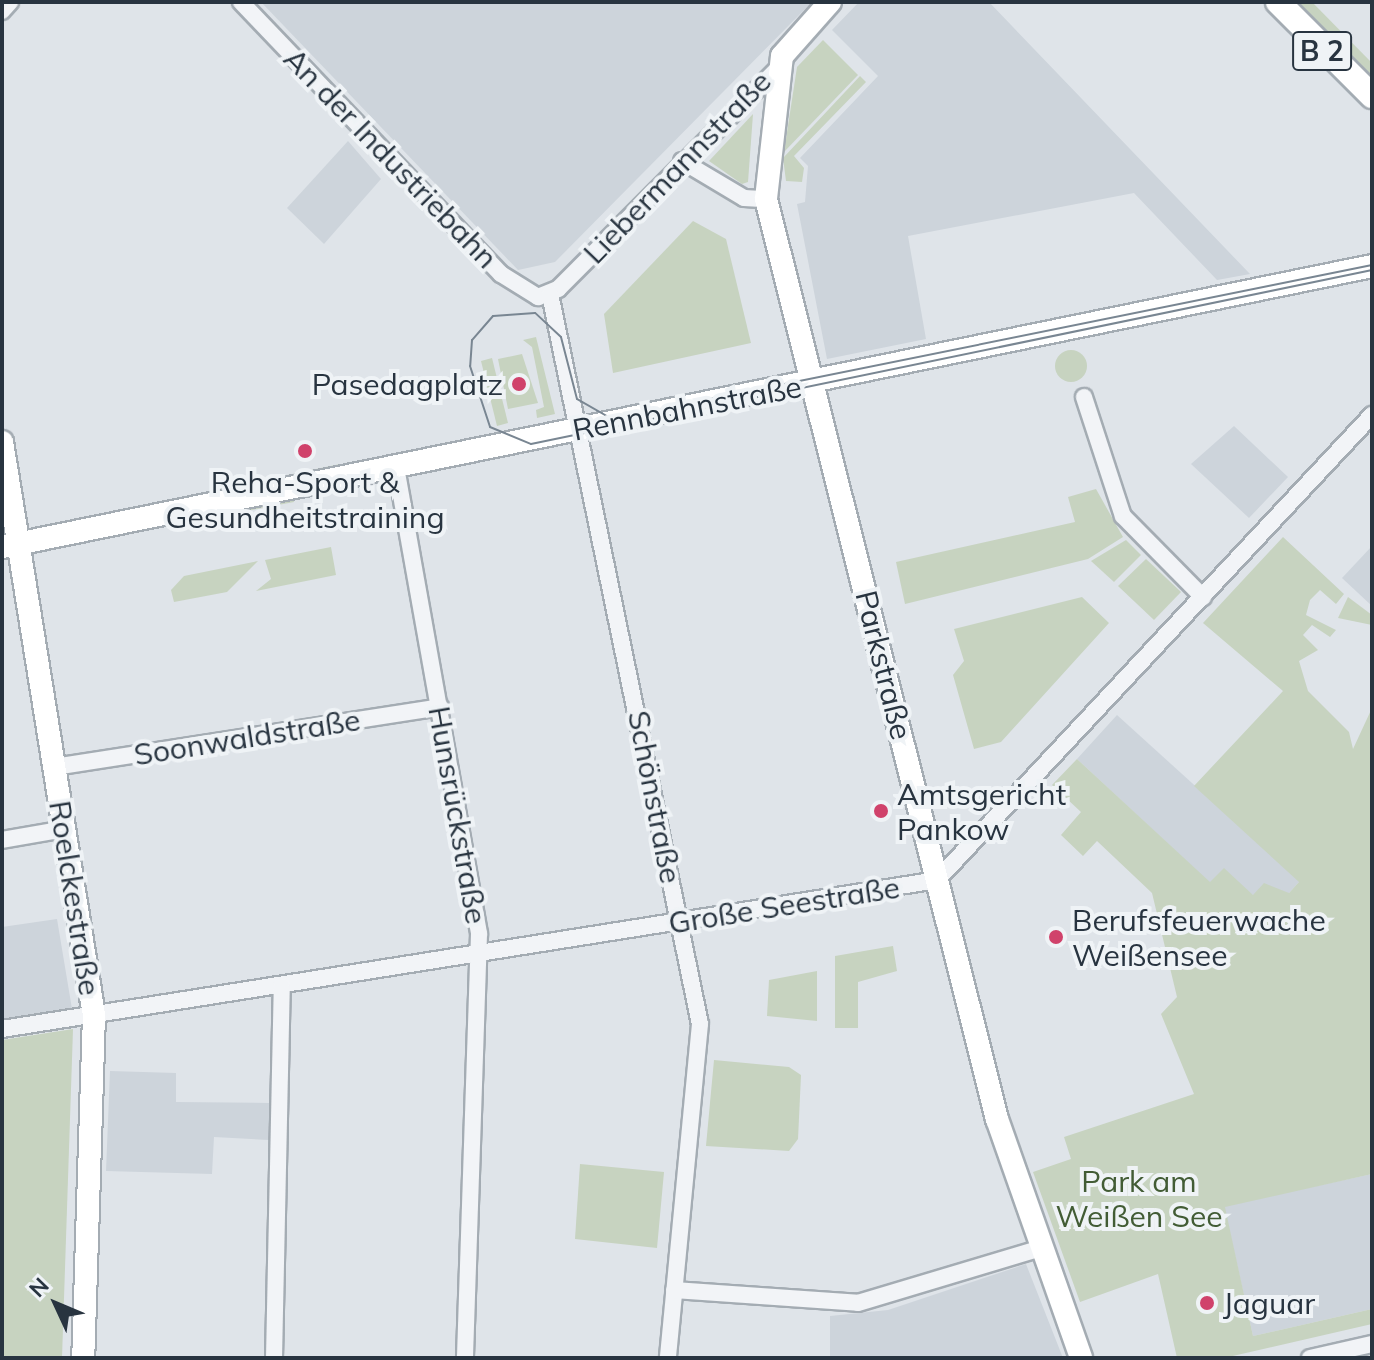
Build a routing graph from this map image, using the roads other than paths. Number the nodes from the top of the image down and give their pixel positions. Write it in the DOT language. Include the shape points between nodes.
graph roads {
  1 [pos="10,2"];
  2 [pos="241,2"];
  3 [pos="830,2"];
  4 [pos="1278,2"];
  5 [pos="2,11"];
  6 [pos="779,67"];
  7 [pos="1372,96"];
  8 [pos="682,161"];
  9 [pos="766,199"];
  10 [pos="1372,266"];
  11 [pos="550,294"];
  12 [pos="814,382"];
  13 [pos="1084,397"];
  14 [pos="1372,415"];
  15 [pos="578,429"];
  16 [pos="2,442"];
  17 [pos="396,467"];
  18 [pos="10,546"];
  19 [pos="1203,597"];
  20 [pos="440,707"];
  21 [pos="54,767"];
  22 [pos="65,829"];
  23 [pos="2,840"];
  24 [pos="937,880"];
  25 [pos="680,922"];
  26 [pos="477,955"];
  27 [pos="282,986"];
  28 [pos="94,1015"];
  29 [pos="2,1029"];
  30 [pos="1041,1248"];
  31 [pos="674,1290"];
  32 [pos="1372,1344"];
  33 [pos="83,1358"];
  34 [pos="274,1358"];
  35 [pos="465,1358"];
  36 [pos="668,1358"];
  37 [pos="1081,1358"];
  38 [pos="1310,1358"];
  1 -- 5 [label="street"];
  2 -- 11 [label="street, An der Industriebahn" via="516,288"];
  3 -- 6 [label="street, Liebermannstraße"];
  4 -- 7 [label="main road, B 2"];
  6 -- 8 [label="street, Liebermannstraße"];
  6 -- 9 [label="street, Parkstraße"];
  8 -- 9 [label="street" via="744,198"];
  8 -- 11 [label="street, Liebermannstraße"];
  9 -- 12 [label="street, Parkstraße"];
  10 -- 12 [label="street, Rennbahnstraße"];
  11 -- 15 [label="street"];
  12 -- 15 [label="street, Rennbahnstraße"];
  12 -- 24 [label="street, Parkstraße"];
  13 -- 19 [label="street" via="1123,516"];
  14 -- 19 [label="street, Große Seestraße"];
  15 -- 17 [label="street, Rennbahnstraße"];
  15 -- 25 [label="street, Schönstraße"];
  16 -- 18 [label="street, Roelckestraße"];
  17 -- 18 [label="street, Rennbahnstraße"];
  17 -- 20 [label="street, Hunsrückstraße"];
  18 -- 21 [label="street, Roelckestraße"];
  19 -- 24 [label="street, Große Seestraße"];
  20 -- 21 [label="street, Soonwaldstraße"];
  20 -- 26 [label="street, Hunsrückstraße"];
  21 -- 22 [label="street, Roelckestraße"];
  22 -- 23 [label="street"];
  22 -- 28 [label="street, Roelckestraße"];
  24 -- 25 [label="street, Große Seestraße"];
  24 -- 30 [label="street, Parkstraße" via="997,1119"];
  25 -- 26 [label="street, Große Seestraße"];
  25 -- 31 [label="street, Schönstraße" via="700,1024"];
  26 -- 27 [label="street, Große Seestraße"];
  26 -- 35 [label="street, Hunsrückstraße"];
  27 -- 28 [label="street, Große Seestraße"];
  27 -- 34 [label="street"];
  28 -- 29 [label="street, Große Seestraße"];
  28 -- 33 [label="street, Roelckestraße"];
  30 -- 31 [label="street" via="858,1303"];
  30 -- 37 [label="street, Parkstraße"];
  31 -- 36 [label="street, Schönstraße"];
  32 -- 38 [label="street"];
}
